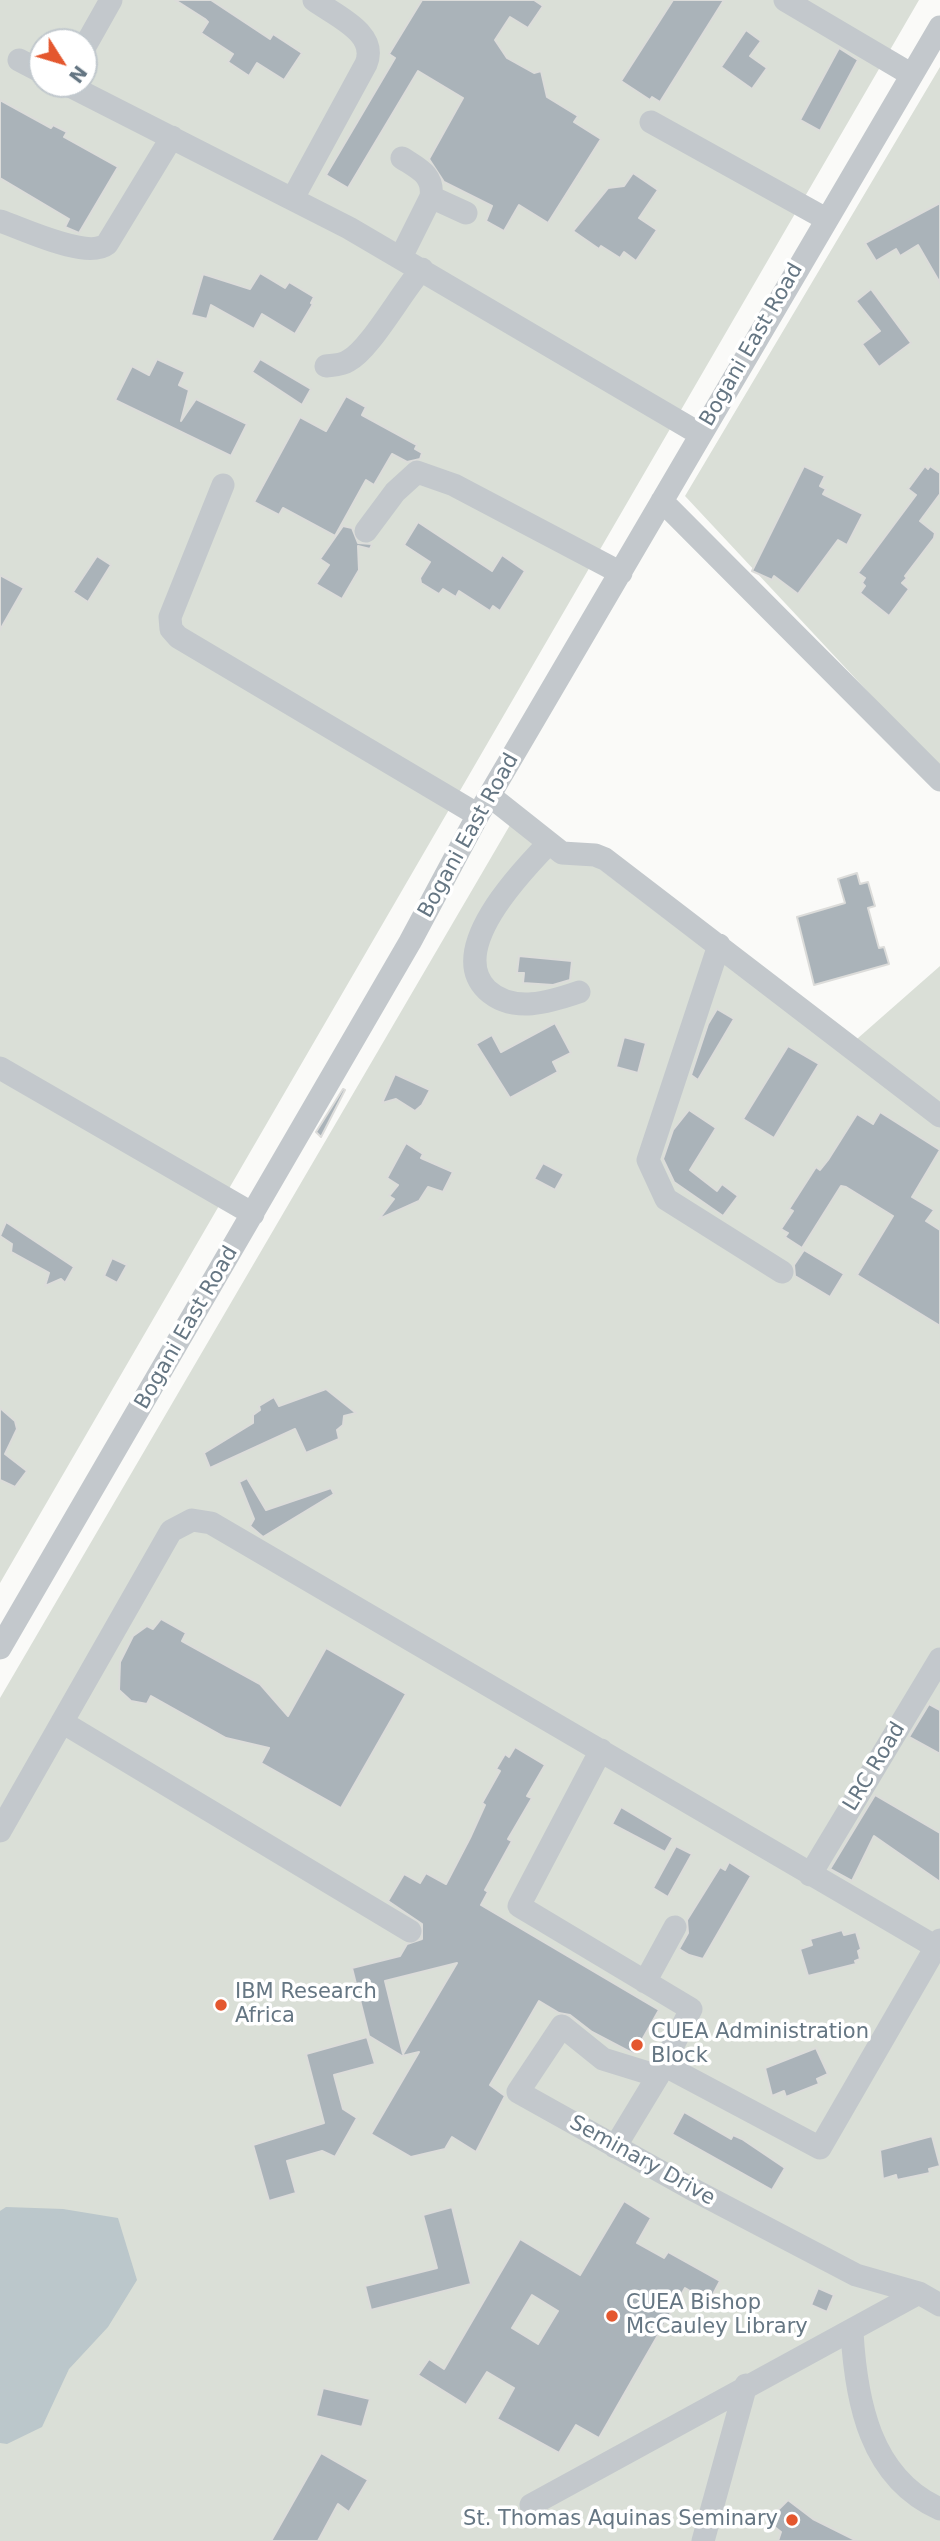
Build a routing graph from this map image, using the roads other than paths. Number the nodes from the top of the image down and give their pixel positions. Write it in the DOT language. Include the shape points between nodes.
graph roads {
  1 [pos="111,0"];
  2 [pos="314,0"];
  3 [pos="785,0"];
  4 [pos="940,27"];
  5 [pos="95,28"];
  6 [pos="19,60"];
  7 [pos="28,65"];
  8 [pos="912,75"];
  9 [pos="93,98"];
  10 [pos="652,122"];
  11 [pos="172,138"];
  12 [pos="402,158"];
  13 [pos="431,197"];
  14 [pos="293,198"];
  15 [pos="466,213"];
  16 [pos="827,219"];
  17 [pos="0,221"];
  18 [pos="401,257"];
  19 [pos="422,269"];
  20 [pos="326,366"];
  21 [pos="700,434"];
  22 [pos="223,485"];
  23 [pos="662,501"];
  24 [pos="366,531"];
  25 [pos="621,573"];
  26 [pos="940,780"];
  27 [pos="484,806"];
  28 [pos="548,844"];
  29 [pos="719,945"];
  30 [pos="579,992"];
  31 [pos="0,1068"];
  32 [pos="940,1116"];
  33 [pos="253,1214"];
  34 [pos="782,1272"];
  35 [pos="7,1618"];
  36 [pos="0,1648"];
  37 [pos="940,1659"];
  38 [pos="62,1722"];
  39 [pos="601,1750"];
  40 [pos="0,1831"];
  41 [pos="810,1875"];
  42 [pos="675,1927"];
  43 [pos="410,1931"];
  44 [pos="938,1944"];
  45 [pos="645,1982"];
  46 [pos="660,2070"];
  47 [pos="615,2147"];
  48 [pos="919,2293"];
  49 [pos="940,2305"];
  50 [pos="852,2332"];
  51 [pos="746,2385"];
  52 [pos="531,2505"];
  53 [pos="940,2510"];
  54 [pos="703,2541"];
  1 -- 5 [label="street"];
  2 -- 14 [label="street" via="366,39 369,51"];
  3 -- 8 [label="street"];
  4 -- 8 [label="street, Bogani East Road"];
  6 -- 7 [label="street"];
  8 -- 16 [label="street, Bogani East Road"];
  9 -- 11 [label="street"];
  10 -- 16 [label="street"];
  11 -- 14 [label="street"];
  11 -- 17 [label="street" via="101,249 85,250"];
  12 -- 13 [label="street" via="430,179"];
  13 -- 15 [label="street"];
  13 -- 18 [label="street"];
  14 -- 18 [label="street"];
  16 -- 21 [label="street, Bogani East Road"];
  18 -- 19 [label="street"];
  19 -- 20 [label="street" via="359,353 347,362"];
  19 -- 21 [label="street"];
  21 -- 23 [label="street, Bogani East Road"];
  22 -- 27 [label="street" via="170,617 171,629 178,637"];
  23 -- 25 [label="street, Bogani East Road"];
  23 -- 26 [label="street"];
  24 -- 25 [label="street" via="395,492 417,472 454,485"];
  25 -- 27 [label="street, Bogani East Road"];
  27 -- 28 [label="street"];
  27 -- 33 [label="street, Bogani East Road"];
  28 -- 29 [label="street" via="567,855 600,856"];
  28 -- 30 [label="street" via="492,913 477,946 474,967 480,983 495,997 517,1005"];
  29 -- 32 [label="street"];
  29 -- 34 [label="street" via="648,1160 666,1199"];
  31 -- 33 [label="street"];
  33 -- 35 [label="street, Bogani East Road"];
  35 -- 36 [label="street, Bogani East Road"];
  37 -- 41 [label="street, LRC Road"];
  38 -- 39 [label="street" via="171,1531 192,1520 211,1523"];
  38 -- 40 [label="street"];
  38 -- 43 [label="street"];
  39 -- 41 [label="street"];
  39 -- 45 [label="street" via="519,1906"];
  41 -- 44 [label="street"];
  42 -- 45 [label="street"];
  44 -- 46 [label="street" via="820,2148"];
  45 -- 46 [label="street" via="691,2009"];
  46 -- 47 [label="street"];
  46 -- 47 [label="street, Seminary Drive" via="603,2059 562,2026 518,2092"];
  47 -- 48 [label="street, Seminary Drive" via="856,2274"];
  48 -- 49 [label="street, Seminary Drive"];
  48 -- 50 [label="street"];
  50 -- 51 [label="street"];
  50 -- 53 [label="street" via="855,2371 872,2443 904,2488"];
  51 -- 52 [label="street"];
  51 -- 54 [label="street"];
}
